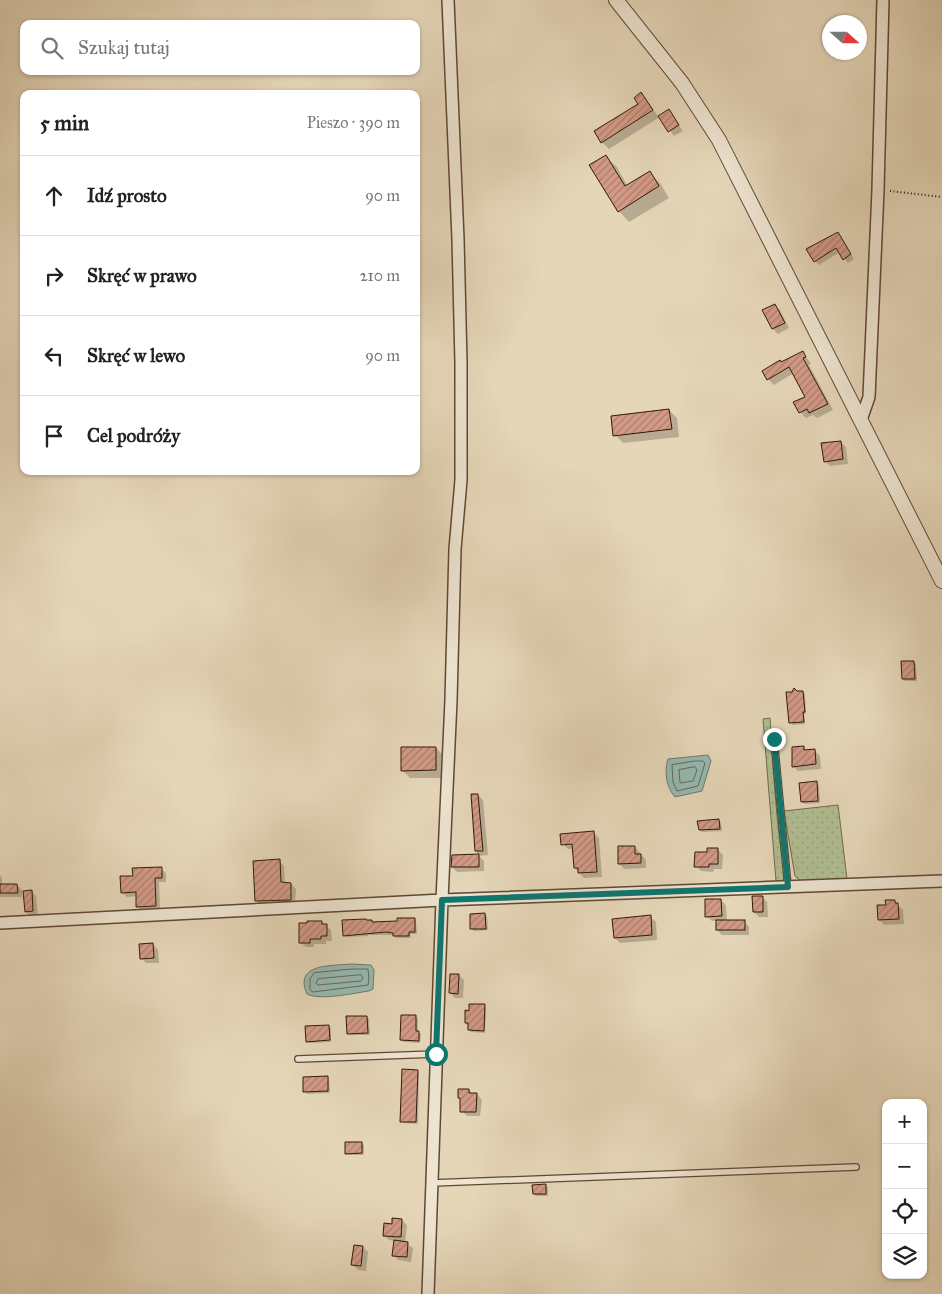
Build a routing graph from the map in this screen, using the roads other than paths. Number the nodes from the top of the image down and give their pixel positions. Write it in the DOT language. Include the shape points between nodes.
graph roads {
  1 [pos="448,0"];
  2 [pos="616,0"];
  3 [pos="883,0"];
  4 [pos="861,420"];
  5 [pos="942,581"];
  6 [pos="774,739"];
  7 [pos="942,881"];
  8 [pos="788,887"];
  9 [pos="442,900"];
  10 [pos="0,923"];
  11 [pos="436,1054"];
  12 [pos="298,1059"];
  13 [pos="856,1167"];
  14 [pos="432,1183"];
  15 [pos="428,1294"];
  1 -- 9 [label="street" via="458,239 461,480"];
  2 -- 4 [label="street" via="682,83 720,140"];
  3 -- 4 [label="street" via="869,397"];
  4 -- 5 [label="street"];
  6 -- 8 [label="lane"];
  7 -- 8 [label="street"];
  8 -- 9 [label="street"];
  9 -- 10 [label="street"];
  9 -- 11 [label="street"];
  11 -- 12 [label="lane"];
  11 -- 14 [label="street"];
  13 -- 14 [label="lane"];
  14 -- 15 [label="street"];
}
